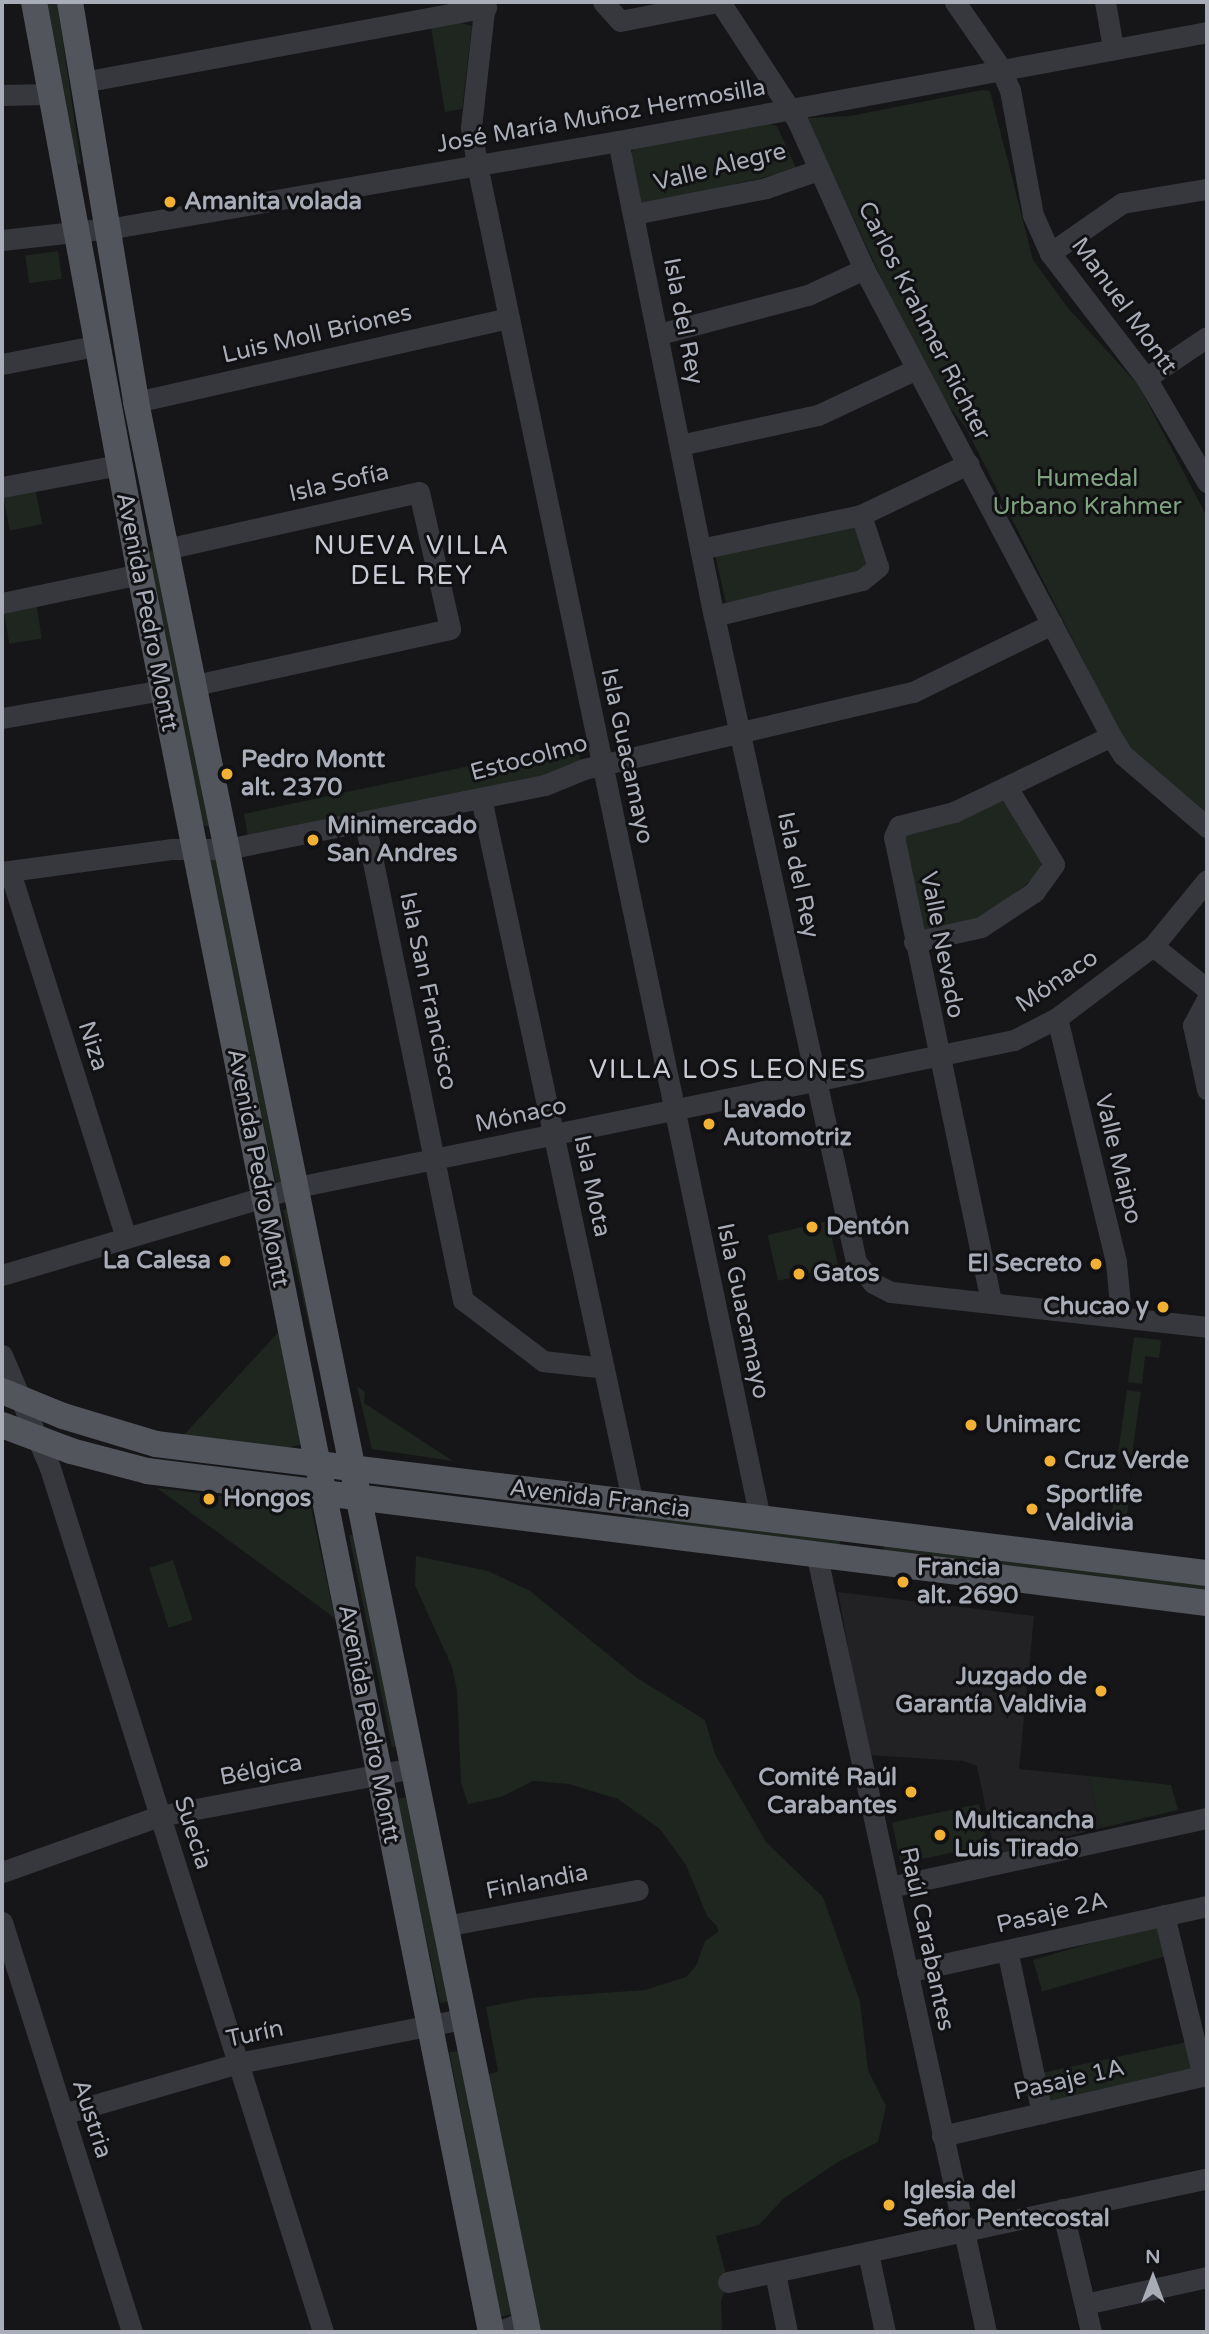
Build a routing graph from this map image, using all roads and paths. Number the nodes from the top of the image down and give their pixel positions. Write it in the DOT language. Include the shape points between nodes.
graph roads {
  1 [pos="34,2"];
  2 [pos="70,2"];
  3 [pos="603,2"];
  4 [pos="718,2"];
  5 [pos="955,2"];
  6 [pos="1105,2"];
  7 [pos="486,5"];
  8 [pos="1207,32"];
  9 [pos="1113,48"];
  10 [pos="1000,67"];
  11 [pos="83,82"];
  12 [pos="49,94"];
  13 [pos="2,95"];
  14 [pos="790,110"];
  15 [pos="618,141"];
  16 [pos="477,164"];
  17 [pos="818,170"];
  18 [pos="1207,189"];
  19 [pos="634,214"];
  20 [pos="106,229"];
  21 [pos="75,233"];
  22 [pos="2,240"];
  23 [pos="1050,253"];
  24 [pos="864,269"];
  25 [pos="509,318"];
  26 [pos="659,334"];
  27 [pos="1207,337"];
  28 [pos="95,346"];
  29 [pos="2,364"];
  30 [pos="916,369"];
  31 [pos="1146,379"];
  32 [pos="136,402"];
  33 [pos="680,445"];
  34 [pos="968,464"];
  35 [pos="118,465"];
  36 [pos="1207,482"];
  37 [pos="2,487"];
  38 [pos="861,515"];
  39 [pos="166,549"];
  40 [pos="700,549"];
  41 [pos="140,574"];
  42 [pos="2,603"];
  43 [pos="714,616"];
  44 [pos="1052,624"];
  45 [pos="195,685"];
  46 [pos="163,691"];
  47 [pos="2,718"];
  48 [pos="741,733"];
  49 [pos="1111,736"];
  50 [pos="602,766"];
  51 [pos="1008,789"];
  52 [pos="481,798"];
  53 [pos="365,823"];
  54 [pos="1207,827"];
  55 [pos="194,848"];
  56 [pos="227,849"];
  57 [pos="6,872"];
  58 [pos="1207,880"];
  59 [pos="914,943"];
  60 [pos="1153,946"];
  61 [pos="1207,989"];
  62 [pos="1207,999"];
  63 [pos="1057,1018"];
  64 [pos="937,1056"];
  65 [pos="815,1081"];
  66 [pos="1207,1089"];
  67 [pos="675,1111"];
  68 [pos="554,1135"];
  69 [pos="435,1160"];
  70 [pos="297,1187"];
  71 [pos="265,1195"];
  72 [pos="126,1237"];
  73 [pos="2,1275"];
  74 [pos="991,1301"];
  75 [pos="1121,1315"];
  76 [pos="1207,1327"];
  77 [pos="2,1354"];
  78 [pos="604,1368"];
  79 [pos="10,1395"];
  80 [pos="2,1425"];
  81 [pos="34,1438"];
  82 [pos="317,1464"];
  83 [pos="352,1468"];
  84 [pos="323,1494"];
  85 [pos="358,1498"];
  86 [pos="622,1502"];
  87 [pos="760,1519"];
  88 [pos="611,1531"];
  89 [pos="856,1531"];
  90 [pos="817,1556"];
  91 [pos="855,1562"];
  92 [pos="1207,1573"];
  93 [pos="1207,1603"];
  94 [pos="413,1768"];
  95 [pos="379,1774"];
  96 [pos="159,1816"];
  97 [pos="1207,1818"];
  98 [pos="2,1872"];
  99 [pos="890,1887"];
  100 [pos="638,1890"];
  101 [pos="1207,1906"];
  102 [pos="1164,1915"];
  103 [pos="2,1922"];
  104 [pos="445,1926"];
  105 [pos="1007,1951"];
  106 [pos="907,1972"];
  107 [pos="463,2019"];
  108 [pos="431,2026"];
  109 [pos="238,2063"];
  110 [pos="1205,2075"];
  111 [pos="1042,2113"];
  112 [pos="63,2114"];
  113 [pos="942,2136"];
  114 [pos="1207,2178"];
  115 [pos="1062,2209"];
  116 [pos="964,2231"];
  117 [pos="868,2253"];
  118 [pos="775,2273"];
  119 [pos="1207,2277"];
  120 [pos="728,2282"];
  121 [pos="1085,2304"];
  122 [pos="526,2327"];
  123 [pos="132,2332"];
  124 [pos="323,2332"];
  125 [pos="491,2332"];
  126 [pos="497,2332"];
  127 [pos="787,2332"];
  128 [pos="885,2332"];
  129 [pos="986,2332"];
  130 [pos="1091,2332"];
  1 -- 12 [label="main road, Avenida Pedro Montt"];
  2 -- 11 [label="main road, Avenida Pedro Montt"];
  3 -- 4 [label="street" via="620,21"];
  4 -- 14 [label="street, Carlos Krahmer Richter"];
  5 -- 10 [label="street, Manuel Montt"];
  6 -- 9 [label="street"];
  7 -- 11 [label="street"];
  7 -- 16 [label="street, Isla Guacamayo" via="471,127"];
  8 -- 9 [label="street, José María Muñoz Hermosilla"];
  9 -- 10 [label="street, José María Muñoz Hermosilla"];
  10 -- 14 [label="street, José María Muñoz Hermosilla"];
  10 -- 23 [label="street, Manuel Montt" via="1010,90 1033,215"];
  11 -- 20 [label="main road, Avenida Pedro Montt"];
  12 -- 13 [label="street"];
  12 -- 21 [label="main road, Avenida Pedro Montt"];
  14 -- 15 [label="street, José María Muñoz Hermosilla"];
  14 -- 17 [label="street, Carlos Krahmer Richter"];
  15 -- 16 [label="street, José María Muñoz Hermosilla"];
  15 -- 19 [label="street, Isla del Rey"];
  16 -- 20 [label="street, José María Muñoz Hermosilla"];
  16 -- 25 [label="street, Isla Guacamayo"];
  17 -- 19 [label="street, Valle Alegre" via="766,188"];
  17 -- 24 [label="street, Carlos Krahmer Richter"];
  18 -- 23 [label="street" via="1122,203"];
  19 -- 26 [label="street, Isla del Rey"];
  20 -- 21 [label="street, José María Muñoz Hermosilla"];
  20 -- 32 [label="main road, Avenida Pedro Montt"];
  21 -- 22 [label="street, José María Muñoz Hermosilla"];
  21 -- 28 [label="main road, Avenida Pedro Montt"];
  23 -- 31 [label="street, Manuel Montt"];
  24 -- 26 [label="street" via="808,295"];
  24 -- 30 [label="street, Carlos Krahmer Richter"];
  25 -- 32 [label="street, Luis Moll Briones"];
  25 -- 50 [label="street, Isla Guacamayo"];
  26 -- 33 [label="street, Isla del Rey"];
  27 -- 31 [label="street"];
  28 -- 29 [label="street"];
  28 -- 35 [label="main road, Avenida Pedro Montt"];
  30 -- 33 [label="street" via="818,415"];
  30 -- 34 [label="street, Carlos Krahmer Richter"];
  31 -- 36 [label="street, Manuel Montt"];
  32 -- 39 [label="main road, Avenida Pedro Montt"];
  33 -- 40 [label="street, Isla del Rey"];
  34 -- 38 [label="street"];
  34 -- 44 [label="street, Carlos Krahmer Richter"];
  35 -- 37 [label="street"];
  35 -- 41 [label="main road, Avenida Pedro Montt"];
  38 -- 40 [label="street"];
  38 -- 43 [label="street" via="878,567 862,580"];
  39 -- 45 [label="main road, Avenida Pedro Montt"];
  39 -- 45 [label="street, Isla Sofía" via="419,492 450,629"];
  40 -- 43 [label="street, Isla del Rey"];
  41 -- 42 [label="street"];
  41 -- 46 [label="main road, Avenida Pedro Montt"];
  43 -- 48 [label="street, Isla del Rey"];
  44 -- 48 [label="street, Estocolmo" via="913,692"];
  44 -- 49 [label="street, Carlos Krahmer Richter"];
  45 -- 56 [label="main road, Avenida Pedro Montt"];
  46 -- 47 [label="street"];
  46 -- 55 [label="main road, Avenida Pedro Montt"];
  48 -- 50 [label="street, Estocolmo"];
  48 -- 65 [label="street, Isla del Rey"];
  49 -- 51 [label="street, Valle Nevado"];
  49 -- 54 [label="street, Carlos Krahmer Richter" via="1123,755"];
  50 -- 52 [label="street, Estocolmo" via="545,785"];
  50 -- 67 [label="street, Isla Guacamayo"];
  51 -- 59 [label="street, Valle Nevado" via="954,812 899,826 894,837"];
  51 -- 59 [label="street" via="1054,864 1034,892 981,927"];
  52 -- 53 [label="street, Estocolmo"];
  52 -- 68 [label="street, Isla Mota"];
  53 -- 56 [label="street, Estocolmo"];
  53 -- 69 [label="street, Isla San Francisco"];
  55 -- 56 [label="street, Estocolmo"];
  55 -- 57 [label="street, Estocolmo"];
  55 -- 71 [label="main road, Avenida Pedro Montt"];
  56 -- 70 [label="main road, Avenida Pedro Montt"];
  57 -- 72 [label="street, Niza"];
  58 -- 60 [label="street, Mónaco"];
  59 -- 64 [label="street, Valle Nevado"];
  60 -- 61 [label="street"];
  60 -- 63 [label="street, Mónaco"];
  62 -- 66 [label="street" via="1193,1025"];
  63 -- 64 [label="street, Mónaco" via="1013,1040"];
  63 -- 75 [label="street, Valle Maipo" via="1116,1262"];
  64 -- 65 [label="street, Mónaco"];
  64 -- 74 [label="street, Valle Nevado"];
  65 -- 67 [label="street, Mónaco"];
  65 -- 74 [label="street, Isla del Rey" via="853,1254 865,1276 891,1292"];
  67 -- 68 [label="street, Mónaco"];
  67 -- 87 [label="street, Isla Guacamayo"];
  68 -- 69 [label="street, Mónaco"];
  68 -- 78 [label="street, Isla Mota"];
  69 -- 70 [label="street, Mónaco"];
  69 -- 78 [label="street, Isla San Francisco" via="463,1300 543,1361"];
  70 -- 71 [label="street, Mónaco"];
  70 -- 83 [label="main road, Avenida Pedro Montt"];
  71 -- 72 [label="street, Mónaco"];
  71 -- 82 [label="main road, Avenida Pedro Montt"];
  72 -- 73 [label="street, Mónaco"];
  74 -- 75 [label="street, Isla del Rey"];
  75 -- 76 [label="street, Isla del Rey"];
  77 -- 79 [label="street, Suecia"];
  78 -- 86 [label="street, Isla Mota"];
  79 -- 81 [label="street, Suecia"];
  79 -- 82 [label="main road, Avenida Francia" via="156,1444"];
  80 -- 81 [label="main road, Avenida Francia"];
  81 -- 84 [label="main road, Avenida Francia" via="147,1471"];
  81 -- 96 [label="street, Suecia" via="50,1468"];
  82 -- 83 [label="main road, Avenida Francia"];
  82 -- 84 [label="main road, Avenida Pedro Montt"];
  83 -- 85 [label="main road, Avenida Pedro Montt"];
  83 -- 86 [label="main road, Avenida Francia"];
  84 -- 85 [label="main road, Avenida Francia"];
  84 -- 95 [label="main road, Avenida Pedro Montt"];
  85 -- 88 [label="main road, Avenida Francia"];
  85 -- 94 [label="main road, Avenida Pedro Montt"];
  86 -- 87 [label="main road, Avenida Francia"];
  86 -- 88 [label="main road"];
  87 -- 89 [label="main road, Avenida Francia"];
  88 -- 90 [label="main road, Avenida Francia"];
  89 -- 91 [label="main road"];
  89 -- 92 [label="main road, Avenida Francia"];
  90 -- 91 [label="main road, Avenida Francia"];
  90 -- 99 [label="street, Raúl Carabantes"];
  91 -- 93 [label="main road, Avenida Francia"];
  94 -- 95 [label="street, Bélgica"];
  94 -- 104 [label="main road, Avenida Pedro Montt"];
  95 -- 96 [label="street, Bélgica"];
  95 -- 108 [label="main road, Avenida Pedro Montt"];
  96 -- 98 [label="street, Bélgica"];
  96 -- 109 [label="street, Suecia"];
  97 -- 99 [label="street"];
  99 -- 106 [label="street, Raúl Carabantes"];
  100 -- 104 [label="street, Finlandia"];
  101 -- 102 [label="street, Pasaje 2A"];
  102 -- 105 [label="street, Pasaje 2A"];
  102 -- 110 [label="street"];
  103 -- 112 [label="street, Austria"];
  104 -- 107 [label="main road, Avenida Pedro Montt"];
  105 -- 106 [label="street, Pasaje 2A"];
  105 -- 111 [label="street"];
  106 -- 113 [label="street, Raúl Carabantes"];
  107 -- 108 [label="street, Turín"];
  107 -- 122 [label="main road, Avenida Pedro Montt"];
  108 -- 109 [label="street, Turín"];
  108 -- 125 [label="main road, Avenida Pedro Montt"];
  109 -- 112 [label="street, Turín"];
  109 -- 124 [label="street, Suecia"];
  110 -- 111 [label="street, Pasaje 1A"];
  111 -- 113 [label="street, Pasaje 1A"];
  112 -- 123 [label="street, Austria"];
  113 -- 116 [label="street, Raúl Carabantes"];
  114 -- 115 [label="street"];
  115 -- 116 [label="street"];
  115 -- 121 [label="street"];
  116 -- 117 [label="street"];
  116 -- 129 [label="street, Raúl Carabantes"];
  117 -- 118 [label="street"];
  117 -- 128 [label="street"];
  118 -- 120 [label="street"];
  118 -- 127 [label="street"];
  119 -- 121 [label="street"];
  121 -- 130 [label="street"];
  122 -- 126 [label="street"];
}
